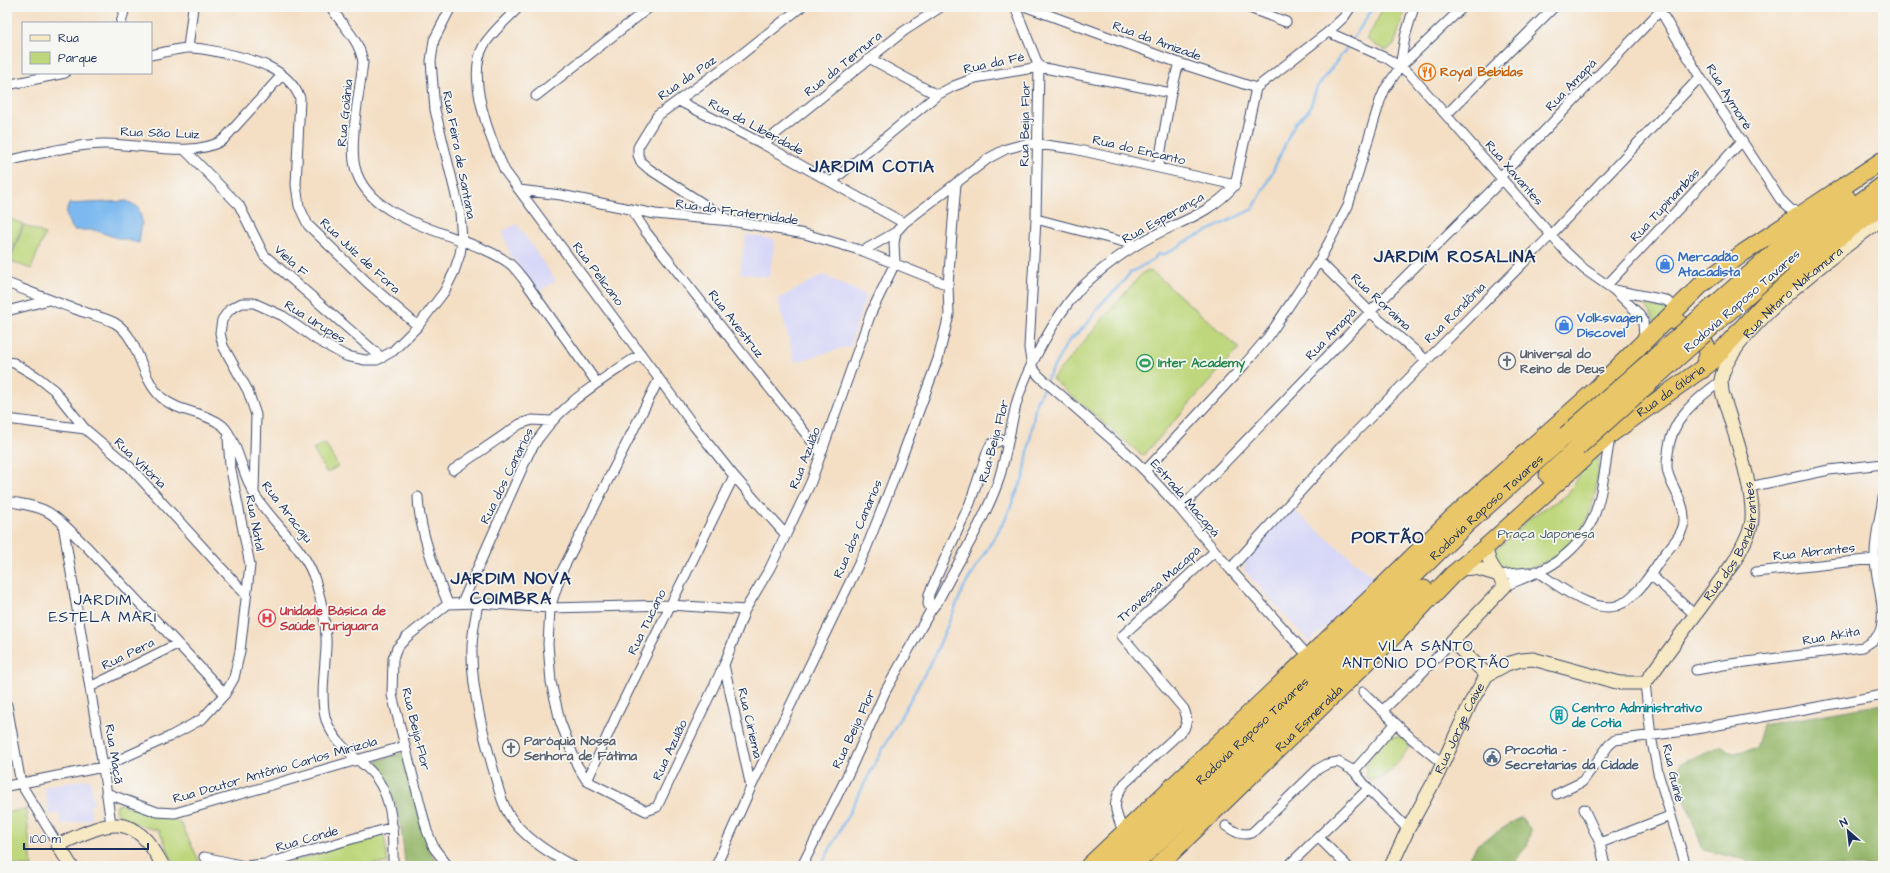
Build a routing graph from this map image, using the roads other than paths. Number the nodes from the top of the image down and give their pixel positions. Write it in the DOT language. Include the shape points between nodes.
graph roads {
  1 [pos="125,7"];
  2 [pos="193,7"];
  3 [pos="331,7"];
  4 [pos="451,7"];
  5 [pos="519,7"];
  6 [pos="650,7"];
  7 [pos="800,7"];
  8 [pos="942,7"];
  9 [pos="1015,7"];
  10 [pos="1027,7"];
  11 [pos="1247,7"];
  12 [pos="1351,7"];
  13 [pos="1414,7"];
  14 [pos="1463,7"];
  15 [pos="1554,7"];
  16 [pos="1659,9"];
  17 [pos="121,22"];
  18 [pos="1286,22"];
  19 [pos="1328,32"];
  20 [pos="188,48"];
  21 [pos="152,55"];
  22 [pos="871,59"];
  23 [pos="1179,63"];
  24 [pos="1039,67"];
  25 [pos="1400,67"];
  26 [pos="60,74"];
  27 [pos="282,75"];
  28 [pos="1700,77"];
  29 [pos="7,85"];
  30 [pos="1256,88"];
  31 [pos="1170,93"];
  32 [pos="536,96"];
  33 [pos="937,96"];
  34 [pos="679,101"];
  35 [pos="1446,115"];
  36 [pos="1742,141"];
  37 [pos="763,144"];
  38 [pos="1038,144"];
  39 [pos="185,150"];
  40 [pos="1883,160"];
  41 [pos="7,161"];
  42 [pos="1158,167"];
  43 [pos="1883,172"];
  44 [pos="1501,178"];
  45 [pos="831,182"];
  46 [pos="956,182"];
  47 [pos="1235,185"];
  48 [pos="1883,185"];
  49 [pos="519,190"];
  50 [pos="1780,199"];
  51 [pos="1883,204"];
  52 [pos="632,210"];
  53 [pos="1806,212"];
  54 [pos="655,214"];
  55 [pos="1883,218"];
  56 [pos="1036,219"];
  57 [pos="731,221"];
  58 [pos="904,223"];
  59 [pos="1781,227"];
  60 [pos="646,232"];
  61 [pos="896,232"];
  62 [pos="1551,235"];
  63 [pos="462,241"];
  64 [pos="1135,245"];
  65 [pos="863,251"];
  66 [pos="1778,258"];
  67 [pos="1319,261"];
  68 [pos="895,263"];
  69 [pos="7,283"];
  70 [pos="948,285"];
  71 [pos="1611,288"];
  72 [pos="49,300"];
  73 [pos="1678,308"];
  74 [pos="7,311"];
  75 [pos="1370,312"];
  76 [pos="418,326"];
  77 [pos="1643,344"];
  78 [pos="1727,346"];
  79 [pos="641,354"];
  80 [pos="382,358"];
  81 [pos="1426,360"];
  82 [pos="7,362"];
  83 [pos="1032,367"];
  84 [pos="1702,370"];
  85 [pos="659,379"];
  86 [pos="1721,381"];
  87 [pos="597,383"];
  88 [pos="7,419"];
  89 [pos="551,421"];
  90 [pos="85,429"];
  91 [pos="229,432"];
  92 [pos="1009,438"];
  93 [pos="1610,439"];
  94 [pos="821,453"];
  95 [pos="1883,464"];
  96 [pos="453,470"];
  97 [pos="1145,471"];
  98 [pos="734,476"];
  99 [pos="1749,487"];
  100 [pos="254,493"];
  101 [pos="418,497"];
  102 [pos="1883,498"];
  103 [pos="7,501"];
  104 [pos="1180,509"];
  105 [pos="63,524"];
  106 [pos="786,535"];
  107 [pos="1486,547"];
  108 [pos="1214,552"];
  109 [pos="1875,559"];
  110 [pos="1230,569"];
  111 [pos="1459,569"];
  112 [pos="1536,571"];
  113 [pos="1756,572"];
  114 [pos="1499,575"];
  115 [pos="1650,575"];
  116 [pos="1505,586"];
  117 [pos="246,595"];
  118 [pos="462,603"];
  119 [pos="448,604"];
  120 [pos="478,604"];
  121 [pos="670,605"];
  122 [pos="550,608"];
  123 [pos="745,610"];
  124 [pos="931,610"];
  125 [pos="1695,615"];
  126 [pos="1452,641"];
  127 [pos="177,644"];
  128 [pos="1309,656"];
  129 [pos="724,665"];
  130 [pos="1696,670"];
  131 [pos="1487,675"];
  132 [pos="1645,683"];
  133 [pos="90,687"];
  134 [pos="1363,692"];
  135 [pos="225,694"];
  136 [pos="1883,695"];
  137 [pos="7,705"];
  138 [pos="1383,710"];
  139 [pos="1395,724"];
  140 [pos="1651,736"];
  141 [pos="405,746"];
  142 [pos="356,761"];
  143 [pos="1443,764"];
  144 [pos="103,767"];
  145 [pos="1354,771"];
  146 [pos="587,781"];
  147 [pos="21,784"];
  148 [pos="7,786"];
  149 [pos="751,787"];
  150 [pos="1368,789"];
  151 [pos="106,793"];
  152 [pos="1557,794"];
  153 [pos="1227,800"];
  154 [pos="1584,809"];
  155 [pos="1670,816"];
  156 [pos="111,824"];
  157 [pos="1226,826"];
  158 [pos="393,827"];
  159 [pos="1408,828"];
  160 [pos="1124,833"];
  161 [pos="1319,838"];
  162 [pos="1600,843"];
  163 [pos="58,845"];
  164 [pos="204,857"];
  165 [pos="71,866"];
  166 [pos="163,866"];
  167 [pos="393,866"];
  168 [pos="448,866"];
  169 [pos="573,866"];
  170 [pos="716,866"];
  171 [pos="802,866"];
  172 [pos="1089,866"];
  173 [pos="1110,866"];
  174 [pos="1133,866"];
  175 [pos="1144,866"];
  176 [pos="1158,866"];
  177 [pos="1288,866"];
  178 [pos="1347,866"];
  179 [pos="1391,866"];
  180 [pos="1605,866"];
  181 [pos="1686,866"];
  1 -- 17 [label="street"];
  2 -- 20 [label="street"];
  3 -- 63 [label="street, Rua Goiânia" via="361,50 363,62 353,149 355,168 363,186 375,200 403,218"];
  4 -- 63 [label="street, Rua Feira de Santana" via="434,40 430,61 435,110 460,212"];
  5 -- 49 [label="street, Rua Pelicano" via="484,46 477,73 481,101 494,149 505,172"];
  6 -- 32 [label="street"];
  7 -- 34 [label="street, Rua da Paz"];
  8 -- 22 [label="street, Rua da Ternura" via="904,31"];
  9 -- 24 [label="street, Rua Beija Flor"];
  10 -- 23 [label="street, Rua da Amizade"];
  11 -- 18 [label="street"];
  12 -- 19 [label="street"];
  13 -- 25 [label="street"];
  14 -- 25 [label="street"];
  15 -- 35 [label="street"];
  16 -- 28 [label="street, Rua Aymoré"];
  16 -- 44 [label="street, Rua Amapá"];
  19 -- 25 [label="street, Rua Xavantes" via="1362,46"];
  19 -- 30 [label="street"];
  20 -- 21 [label="street, Rua Juíz de Fora"];
  20 -- 27 [label="street, Rua Juíz de Fora" via="254,60"];
  22 -- 33 [label="street"];
  22 -- 37 [label="street, Rua da Ternura"];
  23 -- 30 [label="street, Rua da Amizade"];
  23 -- 31 [label="street"];
  24 -- 31 [label="street, Rua da Fé"];
  24 -- 33 [label="street, Rua da Fé" via="975,78"];
  24 -- 38 [label="street, Rua Beija Flor"];
  25 -- 35 [label="street, Rua Xavantes" via="1410,74"];
  25 -- 67 [label="street" via="1380,100 1348,206"];
  26 -- 29 [label="street"];
  27 -- 39 [label="street, Rua São Luiz" via="223,140 208,148"];
  27 -- 76 [label="street, Rua Juíz de Fora" via="296,88 300,98 296,185 299,206 308,225 368,283"];
  28 -- 36 [label="street, Rua Aymoré"];
  28 -- 62 [label="street, Rua Rondônia"];
  30 -- 47 [label="street"];
  31 -- 42 [label="street"];
  33 -- 45 [label="street, Rua da Fé"];
  34 -- 37 [label="street, Rua da Liberdade"];
  34 -- 57 [label="street, Rua da Paz" via="657,116 638,147 641,162"];
  35 -- 44 [label="street, Rua Xavantes"];
  36 -- 50 [label="street, Rua Aymoré"];
  36 -- 71 [label="street, Rua Tupinambás"];
  37 -- 45 [label="street, Rua da Liberdade"];
  38 -- 42 [label="street, Rua do Encanto"];
  38 -- 46 [label="street" via="1025,144 1006,150 989,158"];
  38 -- 56 [label="street, Rua Beija Flor"];
  39 -- 41 [label="street, Rua São Luiz" via="103,144 71,147"];
  39 -- 80 [label="street, Viela F" via="239,205 264,255"];
  40 -- 53 [label="highway"];
  42 -- 47 [label="street, Rua do Encanto"];
  43 -- 66 [label="highway, Rodovia Raposo Tavares" via="1803,230"];
  44 -- 62 [label="street, Rua Xavantes"];
  44 -- 75 [label="street, Rua Amapá"];
  45 -- 58 [label="street, Rua da Liberdade"];
  46 -- 58 [label="street"];
  46 -- 70 [label="street, Rua dos Canários"];
  47 -- 64 [label="street, Rua Esperança" via="1220,200 1190,219"];
  48 -- 66 [label="highway, Rodovia Raposo Tavares"];
  49 -- 52 [label="street, Rua da Fraternidade" via="560,195"];
  49 -- 79 [label="street, Rua Pelicano"];
  50 -- 53 [label="street" via="1791,210"];
  50 -- 59 [label="street" via="1785,212"];
  51 -- 78 [label="highway, Rua da Glória" via="1790,278"];
  52 -- 54 [label="street, Rua da Fraternidade"];
  52 -- 60 [label="street, Rua Avestruz"];
  53 -- 59 [label="highway"];
  54 -- 57 [label="street, Rua da Fraternidade"];
  54 -- 60 [label="street" via="650,218"];
  55 -- 86 [label="main road, Rua Nitaro Nakamura" via="1827,261 1760,319 1734,353"];
  56 -- 64 [label="street"];
  56 -- 83 [label="street, Rua Beija Flor" via="1029,348"];
  57 -- 65 [label="street, Rua da Fraternidade" via="805,234"];
  58 -- 61 [label="street"];
  59 -- 73 [label="highway" via="1718,271"];
  60 -- 94 [label="street, Rua Avestruz"];
  61 -- 65 [label="street"];
  61 -- 68 [label="street, Rua Azulão"];
  62 -- 71 [label="street, Rua Xavantes" via="1584,269"];
  62 -- 81 [label="street, Rua Rondônia"];
  63 -- 76 [label="street" via="454,272 444,292"];
  63 -- 87 [label="street" via="511,264"];
  64 -- 83 [label="street, Rua Esperança" via="1080,290 1054,323"];
  65 -- 68 [label="street, Rua da Fraternidade"];
  66 -- 173 [label="highway, Rodovia Raposo Tavares, bridge" via="1566,435 1466,525"];
  66 -- 174 [label="highway, Rodovia Raposo Tavares, bridge"];
  67 -- 75 [label="street, Rua Roraima"];
  67 -- 97 [label="street" via="1268,337"];
  68 -- 70 [label="street, Rua da Fraternidade"];
  68 -- 94 [label="street, Rua Azulão" via="870,313"];
  69 -- 72 [label="street"];
  70 -- 149 [label="street, Rua dos Canários" via="949,315 945,337 893,481 851,580"];
  71 -- 73 [label="street, Rua Xavantes" via="1665,300"];
  71 -- 77 [label="street, Rua Xavantes" via="1643,320"];
  72 -- 74 [label="street"];
  72 -- 91 [label="street" via="114,323 124,330 132,342 148,382 161,398 177,408 211,419"];
  73 -- 77 [label="highway"];
  73 -- 78 [label="highway" via="1689,310 1691,319 1711,338"];
  73 -- 84 [label="highway" via="1680,323 1705,345 1708,356"];
  75 -- 81 [label="street, Rua Roraima"];
  75 -- 104 [label="street, Rua Amapá"];
  76 -- 80 [label="street"];
  77 -- 128 [label="highway" via="1452,518"];
  78 -- 84 [label="highway, Rua da Glória"];
  79 -- 85 [label="street, Rua Pelicano"];
  79 -- 87 [label="street, Rua dos Canários"];
  80 -- 100 [label="street, Rua Urupes" via="365,360 346,356 317,340 283,316 254,303 242,303 230,309 222,320 220,333 223,346 248,391 256,415"];
  81 -- 110 [label="street, Rua Rondônia" via="1340,448"];
  82 -- 90 [label="street, Rua Vitória" via="14,363 36,376 54,390"];
  83 -- 92 [label="street, Rua Beija Flor" via="1017,403"];
  83 -- 97 [label="street, Estrada Macapá" via="1050,387"];
  84 -- 93 [label="highway, Rua da Glória"];
  85 -- 98 [label="street, Rua Pelicano"];
  85 -- 122 [label="street" via="562,571"];
  86 -- 99 [label="main road, Rua dos Bandeirantes"];
  86 -- 115 [label="street" via="1699,397 1682,415 1672,432 1668,445 1668,472 1682,504 1682,532"];
  87 -- 89 [label="street, Rua dos Canários"];
  88 -- 90 [label="street"];
  89 -- 96 [label="street" via="532,420 520,424"];
  89 -- 118 [label="street, Rua dos Canários" via="529,454"];
  90 -- 117 [label="street, Rua Vitória" via="130,467"];
  91 -- 100 [label="street, Rua Aracaju"];
  91 -- 117 [label="street, Rua Natal" via="230,465 250,565"];
  92 -- 124 [label="street, Rua Beija Flor" via="997,482 987,506"];
  92 -- 124 [label="street" via="991,444 988,450 970,503 930,594 928,604"];
  93 -- 107 [label="highway, Rua da Glória"];
  93 -- 112 [label="street" via="1599,502 1586,535 1561,558"];
  94 -- 106 [label="street, Rua Azulão" via="811,482"];
  95 -- 99 [label="street" via="1829,470"];
  97 -- 104 [label="street, Estrada Macapá"];
  98 -- 106 [label="street, Rua Pelicano"];
  98 -- 121 [label="street, Rua Tucano"];
  99 -- 125 [label="main road, Rua dos Bandeirantes" via="1753,512 1751,526 1743,545 1734,562"];
  100 -- 142 [label="street, Rua Aracaju" via="303,555 316,581 326,644 325,717 331,733"];
  101 -- 119 [label="street" via="419,512 431,555"];
  102 -- 109 [label="street, Rua Akita" via="1875,542"];
  103 -- 105 [label="street" via="48,511"];
  104 -- 108 [label="street, Estrada Macapá"];
  105 -- 127 [label="street"];
  105 -- 133 [label="street, Rua Maçã"];
  106 -- 123 [label="street, Rua Azulão"];
  107 -- 111 [label="highway, Rua Esmeralda"];
  107 -- 114 [label="main road" via="1491,567"];
  108 -- 110 [label="street, Estrada Macapá"];
  108 -- 160 [label="street, Travessa Macapá" via="1122,636 1184,709 1187,722 1184,729 1118,792 1116,816"];
  109 -- 113 [label="street, Rua Abrantes"];
  109 -- 130 [label="street, Rua Akita" via="1882,616 1881,629 1876,639 1863,647"];
  110 -- 128 [label="street, Estrada Macapá"];
  111 -- 114 [label="main road" via="1476,568"];
  111 -- 153 [label="highway, Rua Esmeralda"];
  112 -- 114 [label="street"];
  112 -- 115 [label="street" via="1586,603 1602,607 1618,606 1626,601"];
  112 -- 116 [label="street"];
  114 -- 116 [label="main road"];
  115 -- 125 [label="street"];
  116 -- 126 [label="main road"];
  117 -- 135 [label="street, Rua Natal" via="240,651 234,678"];
  118 -- 119 [label="street"];
  118 -- 120 [label="street"];
  119 -- 141 [label="street, Rua Beija-Flor" via="397,648 393,659 392,695"];
  120 -- 122 [label="street"];
  120 -- 169 [label="street" via="472,635 472,656 485,741 502,801 510,816 528,837 550,854"];
  121 -- 122 [label="street"];
  121 -- 123 [label="street"];
  121 -- 146 [label="street, Rua Tucano"];
  122 -- 146 [label="street" via="548,644 551,682 560,721 577,766"];
  123 -- 129 [label="street, Rua Azulão"];
  124 -- 171 [label="street, Rua Beija Flor" via="885,692 851,768"];
  125 -- 132 [label="main road, Rua dos Bandeirantes"];
  126 -- 131 [label="main road"];
  126 -- 138 [label="street"];
  127 -- 133 [label="street, Rua Pera"];
  127 -- 135 [label="street"];
  128 -- 160 [label="highway"];
  129 -- 146 [label="street, Rua Azulão" via="657,807 646,811"];
  129 -- 149 [label="street, Rua Ciriema"];
  131 -- 132 [label="main road, Rua Jorge Caixe" via="1507,664 1533,659 1620,683"];
  131 -- 143 [label="main road, Rua Jorge Caixe" via="1471,702"];
  132 -- 140 [label="street, Rua Guiné"];
  133 -- 144 [label="street, Rua Maçã"];
  134 -- 138 [label="street"];
  135 -- 144 [label="street, Rua Natal" via="202,719"];
  136 -- 140 [label="street"];
  137 -- 147 [label="street"];
  138 -- 139 [label="street"];
  139 -- 143 [label="street"];
  139 -- 145 [label="street"];
  140 -- 152 [label="street" via="1612,741 1582,782"];
  140 -- 155 [label="street, Rua Guiné"];
  141 -- 142 [label="street, Rua Doutor Antônio Carlos Mirizola"];
  141 -- 168 [label="street, Rua Beija-Flor" via="427,831 434,848"];
  142 -- 151 [label="street, Rua Doutor Antônio Carlos Mirizola" via="175,813 157,812"];
  142 -- 158 [label="street, Rua Aracaju" via="366,767 385,793"];
  143 -- 159 [label="main road, Rua Jorge Caixe"];
  144 -- 147 [label="street, Rua Natal"];
  144 -- 151 [label="street, Rua Maçã"];
  145 -- 150 [label="street"];
  145 -- 157 [label="street" via="1338,762 1327,764 1318,769 1252,833 1237,834"];
  147 -- 148 [label="street, Rua Natal"];
  147 -- 163 [label="street"];
  149 -- 170 [label="street, Rua dos Canários"];
  150 -- 159 [label="street"];
  150 -- 161 [label="street"];
  151 -- 156 [label="street, Rua Maçã"];
  153 -- 175 [label="highway"];
  153 -- 176 [label="highway, Rua Esmeralda"];
  154 -- 162 [label="street"];
  155 -- 162 [label="street"];
  155 -- 181 [label="street, Rua Guiné"];
  156 -- 163 [label="main road"];
  156 -- 166 [label="main road" via="139,832 148,841"];
  158 -- 164 [label="street, Rua Conde" via="265,864 244,866"];
  158 -- 167 [label="street, Rua Aracaju"];
  159 -- 179 [label="main road, Rua Jorge Caixe"];
  160 -- 172 [label="highway"];
  161 -- 177 [label="street"];
  161 -- 178 [label="street"];
  162 -- 180 [label="street"];
  163 -- 165 [label="main road"];
}
